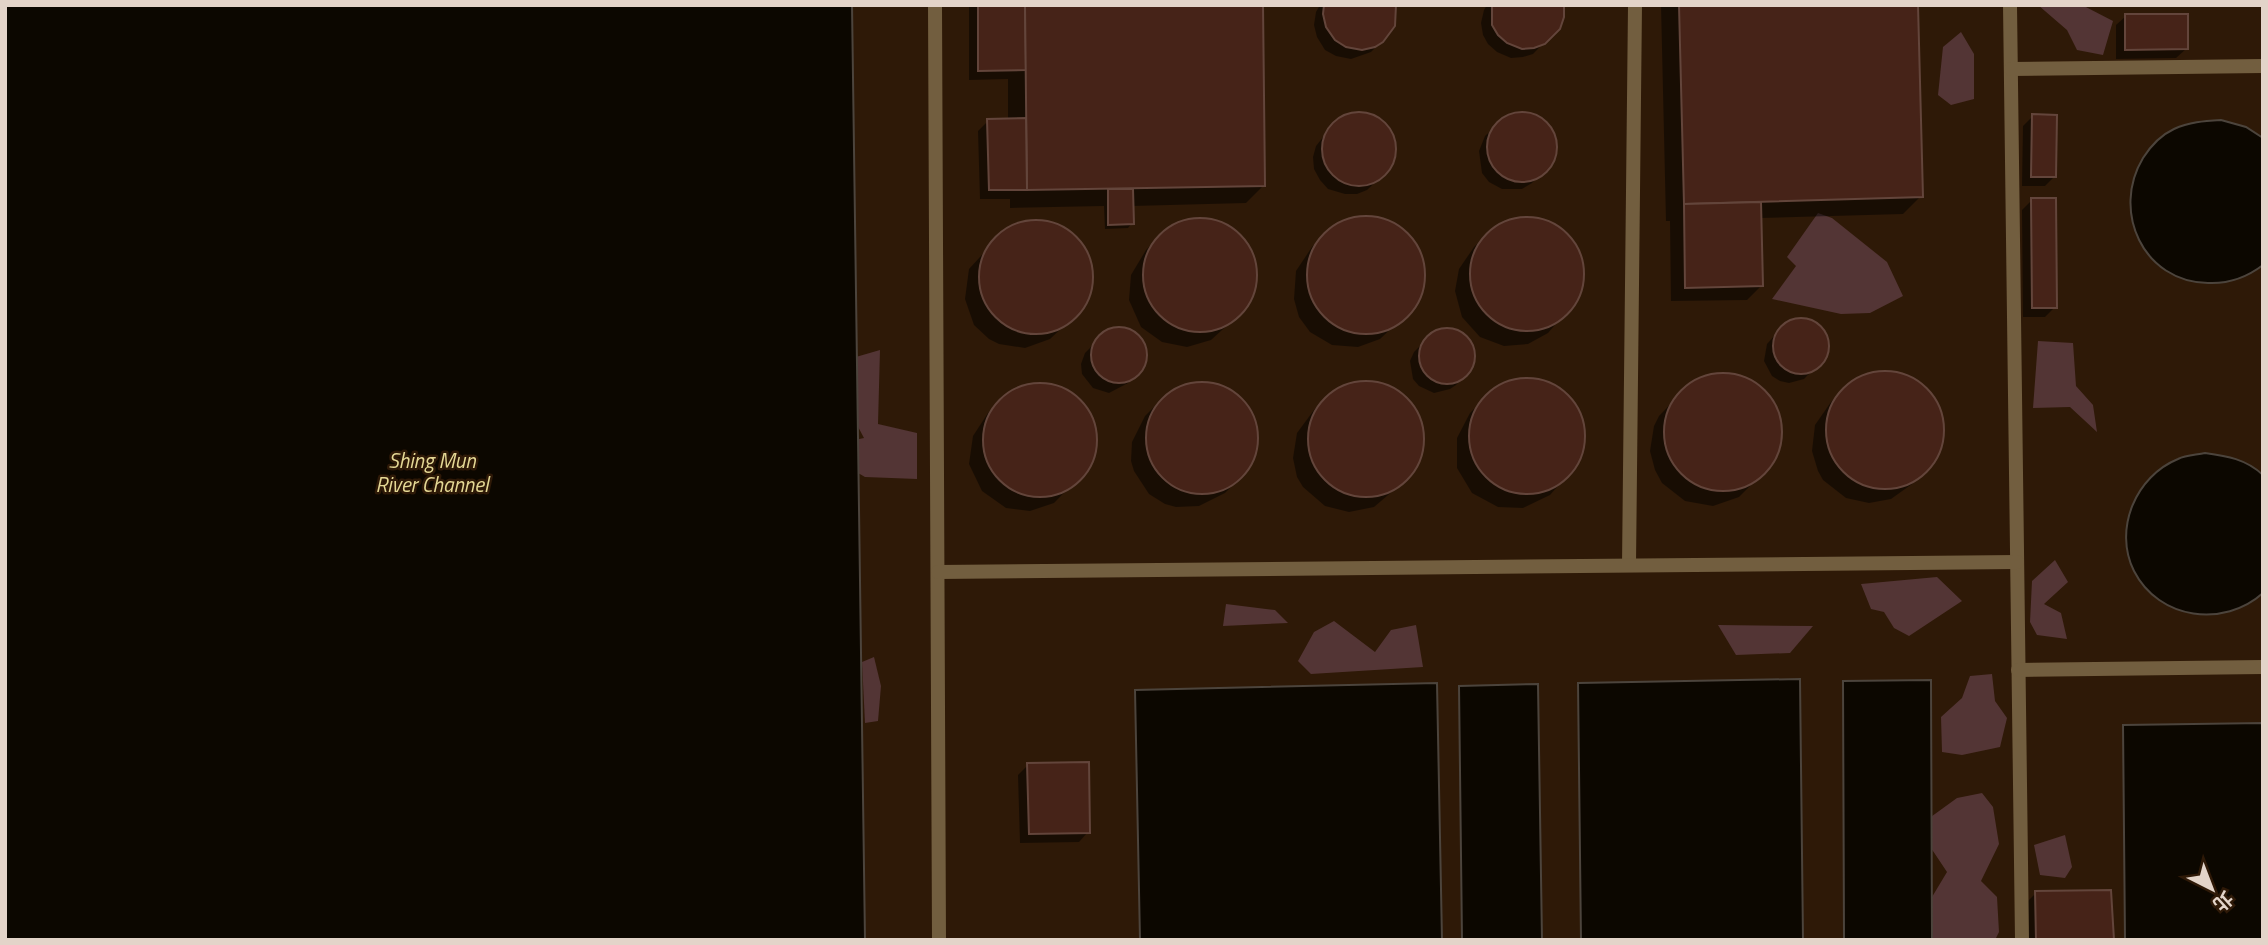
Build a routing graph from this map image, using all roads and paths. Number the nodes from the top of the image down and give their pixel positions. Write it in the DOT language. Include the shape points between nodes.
graph roads {
  1 [pos="935,5"];
  2 [pos="1634,5"];
  3 [pos="2010,5"];
  4 [pos="2263,66"];
  5 [pos="2011,69"];
  6 [pos="2017,562"];
  7 [pos="1629,565"];
  8 [pos="938,572"];
  9 [pos="2263,667"];
  10 [pos="2018,670"];
  11 [pos="939,940"];
  12 [pos="2022,940"];
  1 -- 8 [label="lane"];
  2 -- 7 [label="lane"];
  3 -- 5 [label="lane"];
  4 -- 5 [label="lane"];
  5 -- 6 [label="lane"];
  6 -- 7 [label="lane"];
  6 -- 10 [label="lane"];
  7 -- 8 [label="lane"];
  8 -- 11 [label="lane"];
  9 -- 10 [label="lane"];
  10 -- 12 [label="lane"];
}
